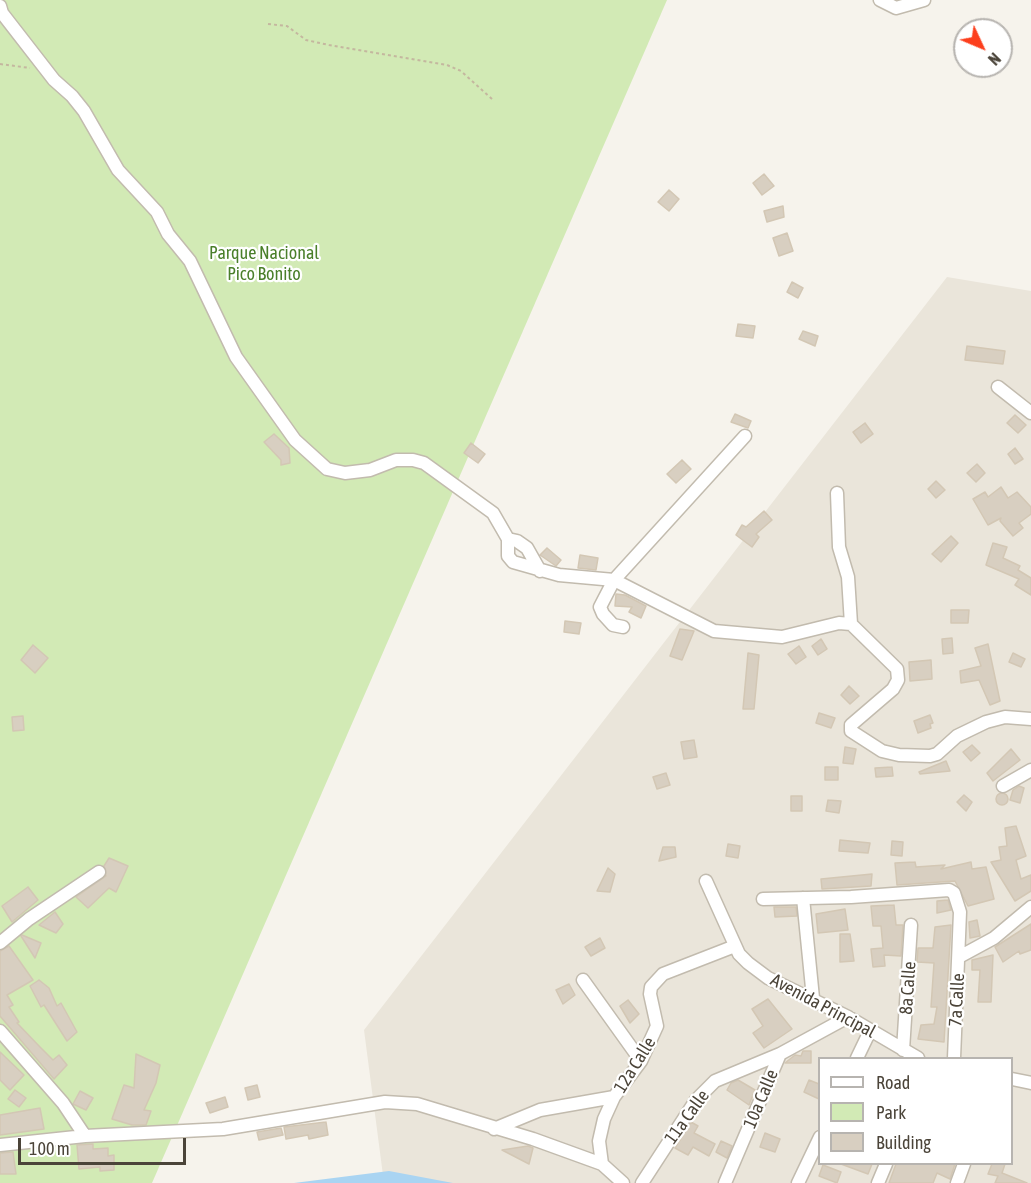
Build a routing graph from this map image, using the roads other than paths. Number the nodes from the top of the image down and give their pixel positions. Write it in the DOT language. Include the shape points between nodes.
graph roads {
  1 [pos="880,0"];
  2 [pos="924,0"];
  3 [pos="0,6"];
  4 [pos="998,387"];
  5 [pos="1031,413"];
  6 [pos="745,436"];
  7 [pos="837,493"];
  8 [pos="507,539"];
  9 [pos="540,571"];
  10 [pos="614,580"];
  11 [pos="851,624"];
  12 [pos="623,627"];
  13 [pos="1031,719"];
  14 [pos="1031,770"];
  15 [pos="1004,786"];
  16 [pos="99,872"];
  17 [pos="706,881"];
  18 [pos="803,898"];
  19 [pos="763,899"];
  20 [pos="1031,907"];
  21 [pos="911,926"];
  22 [pos="0,943"];
  23 [pos="735,946"];
  24 [pos="959,957"];
  25 [pos="584,980"];
  26 [pos="813,998"];
  27 [pos="848,1017"];
  28 [pos="0,1031"];
  29 [pos="870,1031"];
  30 [pos="903,1050"];
  31 [pos="780,1054"];
  32 [pos="857,1057"];
  33 [pos="915,1057"];
  34 [pos="954,1057"];
  35 [pos="641,1061"];
  36 [pos="1013,1079"];
  37 [pos="1031,1083"];
  38 [pos="614,1097"];
  39 [pos="494,1129"];
  40 [pos="85,1136"];
  41 [pos="818,1139"];
  42 [pos="0,1145"];
  43 [pos="602,1164"];
  44 [pos="886,1165"];
  45 [pos="964,1165"];
  46 [pos="622,1183"];
  47 [pos="642,1183"];
  48 [pos="725,1183"];
  49 [pos="798,1183"];
  50 [pos="878,1183"];
  51 [pos="957,1183"];
  1 -- 2 [label="street" via="896,8"];
  3 -- 8 [label="street" via="54,80 84,111 118,170 157,212 168,234 190,261 236,357 305,451 327,469 345,473 370,470 396,460 424,463 493,513"];
  4 -- 5 [label="street"];
  6 -- 10 [label="street"];
  7 -- 11 [label="street" via="838,547 848,577"];
  8 -- 9 [label="street" via="527,549"];
  8 -- 9 [label="street" via="508,556 513,562"];
  9 -- 10 [label="street"];
  10 -- 11 [label="street" via="714,631 782,637 839,623"];
  10 -- 12 [label="street" via="600,607 613,625"];
  11 -- 13 [label="street" via="897,669 898,680 893,689 851,725 851,731 882,750 930,756 957,736 986,722 1005,717"];
  14 -- 15 [label="street"];
  16 -- 22 [label="street"];
  17 -- 23 [label="street, Avenida Principal"];
  18 -- 19 [label="street"];
  18 -- 24 [label="street" via="949,890 959,902"];
  18 -- 26 [label="street"];
  20 -- 24 [label="street, 7a Calle" via="994,939"];
  21 -- 30 [label="street, 8a Calle"];
  23 -- 26 [label="street, Avenida Principal" via="748,963 768,978"];
  23 -- 35 [label="street, 12a Calle" via="656,980 650,994 657,1026"];
  24 -- 34 [label="street, 7a Calle"];
  25 -- 35 [label="street"];
  26 -- 27 [label="street, Avenida Principal"];
  27 -- 29 [label="street, Avenida Principal"];
  27 -- 31 [label="street, 10a Calle"];
  28 -- 40 [label="street" via="63,1103"];
  29 -- 30 [label="street, Avenida Principal"];
  29 -- 32 [label="street"];
  30 -- 33 [label="street, Avenida Principal"];
  31 -- 47 [label="street, 11a Calle" via="715,1081 696,1100"];
  31 -- 48 [label="street, 10a Calle"];
  35 -- 38 [label="street, 12a Calle"];
  36 -- 37 [label="street"];
  38 -- 39 [label="street" via="540,1110"];
  38 -- 43 [label="street, 12a Calle" via="599,1141"];
  39 -- 40 [label="street" via="417,1104 385,1102 223,1129"];
  39 -- 43 [label="street"];
  40 -- 42 [label="street"];
  41 -- 49 [label="street"];
  43 -- 46 [label="street"];
  44 -- 50 [label="street"];
  45 -- 51 [label="street"];
}
